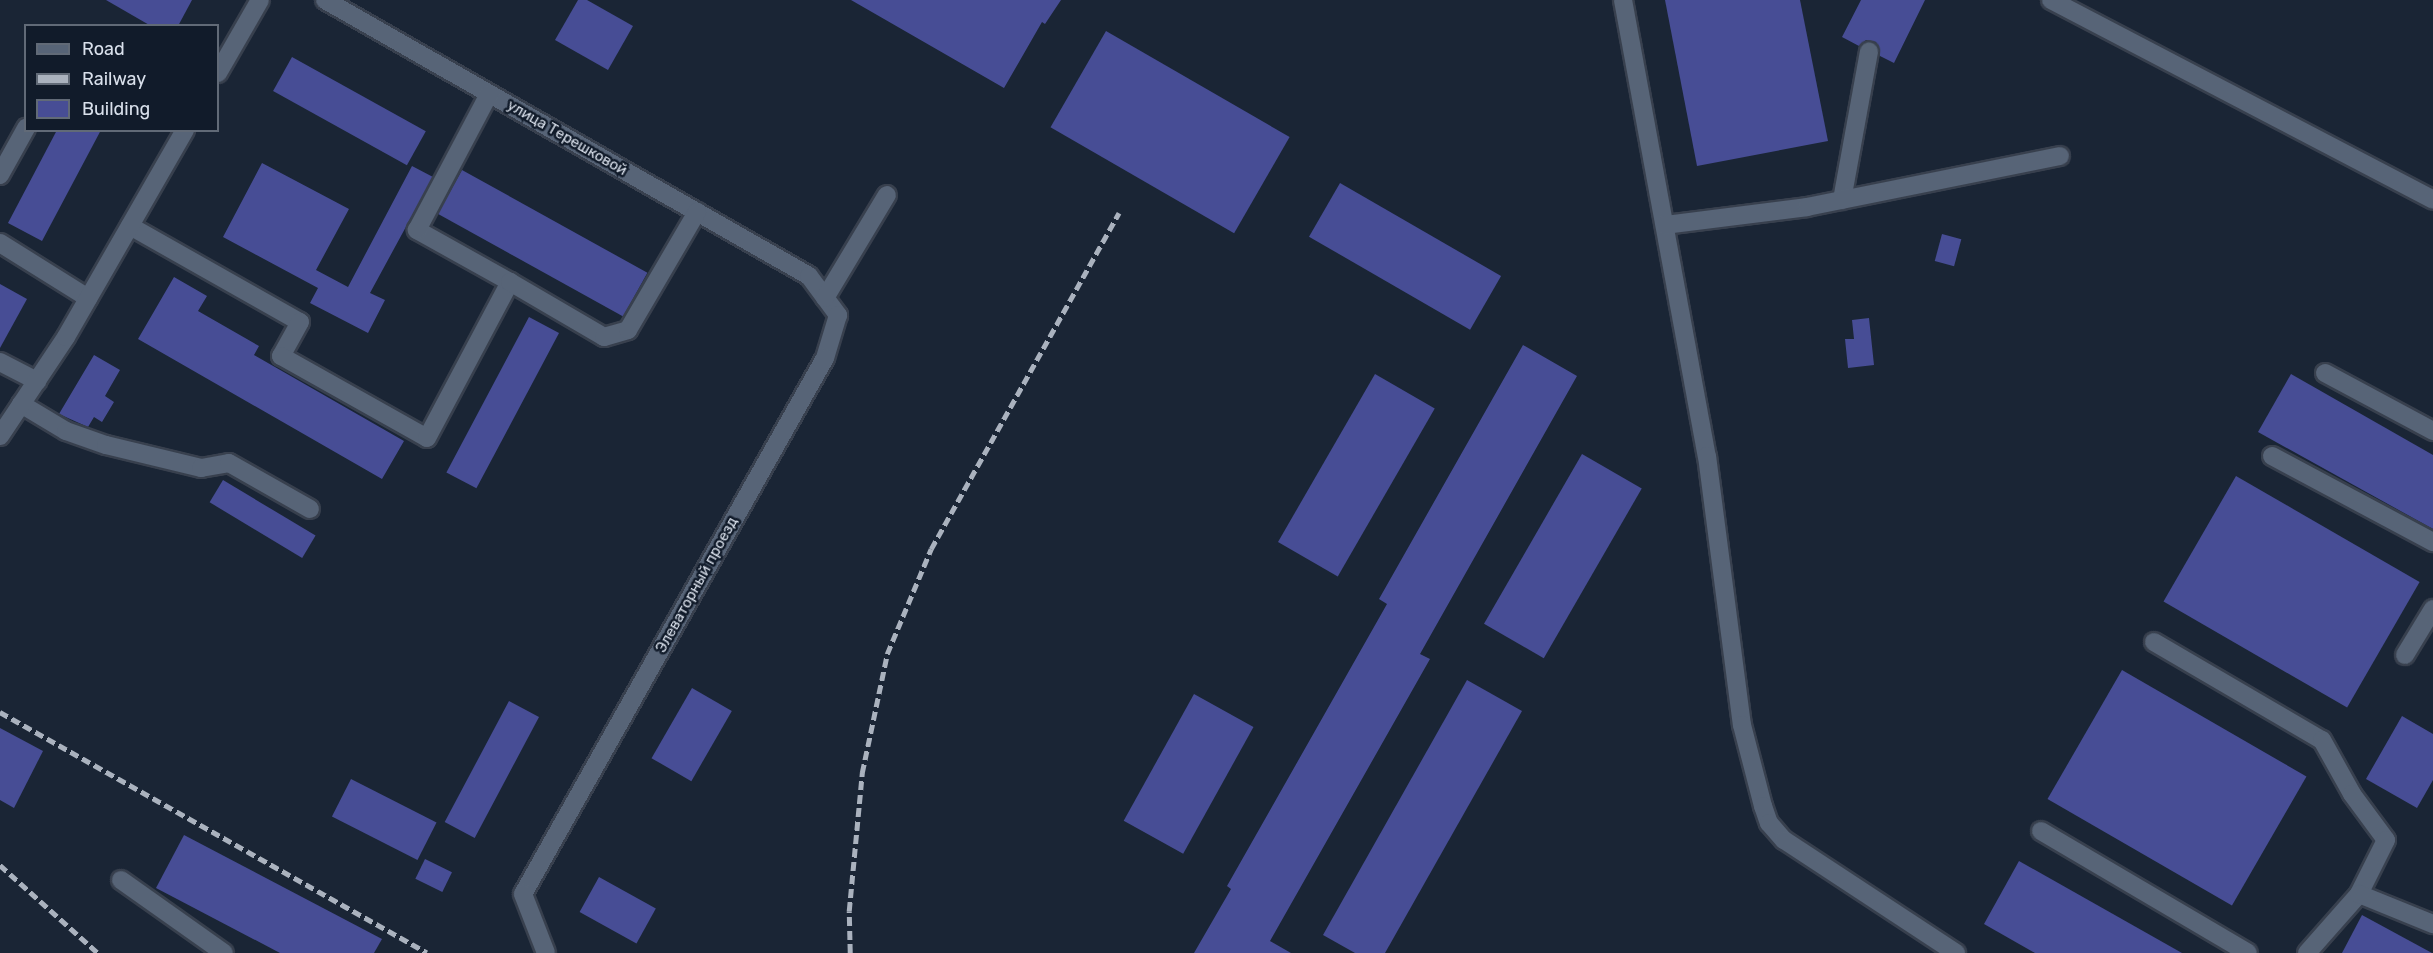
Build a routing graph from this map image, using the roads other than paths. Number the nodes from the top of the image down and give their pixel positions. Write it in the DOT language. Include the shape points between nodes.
graph roads {
  1 [pos="260,0"];
  2 [pos="325,0"];
  3 [pos="1623,0"];
  4 [pos="2051,0"];
  5 [pos="1869,51"];
  6 [pos="219,71"];
  7 [pos="489,94"];
  8 [pos="24,132"];
  9 [pos="184,132"];
  10 [pos="2060,156"];
  11 [pos="0,175"];
  12 [pos="887,195"];
  13 [pos="1842,200"];
  14 [pos="2433,200"];
  15 [pos="698,212"];
  16 [pos="1665,225"];
  17 [pos="130,226"];
  18 [pos="0,243"];
  19 [pos="808,276"];
  20 [pos="510,282"];
  21 [pos="88,298"];
  22 [pos="825,298"];
  23 [pos="0,362"];
  24 [pos="2325,373"];
  25 [pos="36,381"];
  26 [pos="21,404"];
  27 [pos="2433,431"];
  28 [pos="1,433"];
  29 [pos="2272,456"];
  30 [pos="310,509"];
  31 [pos="2433,542"];
  32 [pos="2433,609"];
  33 [pos="2154,642"];
  34 [pos="2405,655"];
  35 [pos="2041,831"];
  36 [pos="121,880"];
  37 [pos="2359,894"];
  38 [pos="2433,924"];
  39 [pos="224,953"];
  40 [pos="546,953"];
  41 [pos="1956,953"];
  42 [pos="2248,953"];
  43 [pos="2307,953"];
  1 -- 6 [label="street"];
  2 -- 7 [label="street, улица Терешковой"];
  3 -- 16 [label="street"];
  4 -- 14 [label="street"];
  5 -- 13 [label="street"];
  7 -- 15 [label="street, улица Терешковой"];
  7 -- 20 [label="street" via="417,230"];
  8 -- 11 [label="street"];
  9 -- 17 [label="street"];
  10 -- 13 [label="street"];
  12 -- 22 [label="street"];
  13 -- 16 [label="street"];
  15 -- 19 [label="street, улица Терешковой"];
  15 -- 20 [label="street" via="628,330 604,337"];
  16 -- 41 [label="street" via="1707,456 1742,725 1769,823 1784,840"];
  17 -- 20 [label="street" via="300,322 281,356 427,438"];
  17 -- 21 [label="street"];
  18 -- 21 [label="street"];
  19 -- 22 [label="street, Элеваторный проезд"];
  21 -- 25 [label="street"];
  22 -- 40 [label="street, Элеваторный проезд" via="838,315 825,358 522,894"];
  23 -- 25 [label="street"];
  24 -- 27 [label="street"];
  25 -- 26 [label="street"];
  26 -- 28 [label="street"];
  26 -- 30 [label="street" via="66,431 106,445 201,468 229,463"];
  29 -- 31 [label="street"];
  32 -- 34 [label="street"];
  33 -- 37 [label="street" via="2322,740 2352,794 2386,840"];
  35 -- 42 [label="street"];
  36 -- 39 [label="street"];
  37 -- 38 [label="street"];
  37 -- 43 [label="street"];
}
